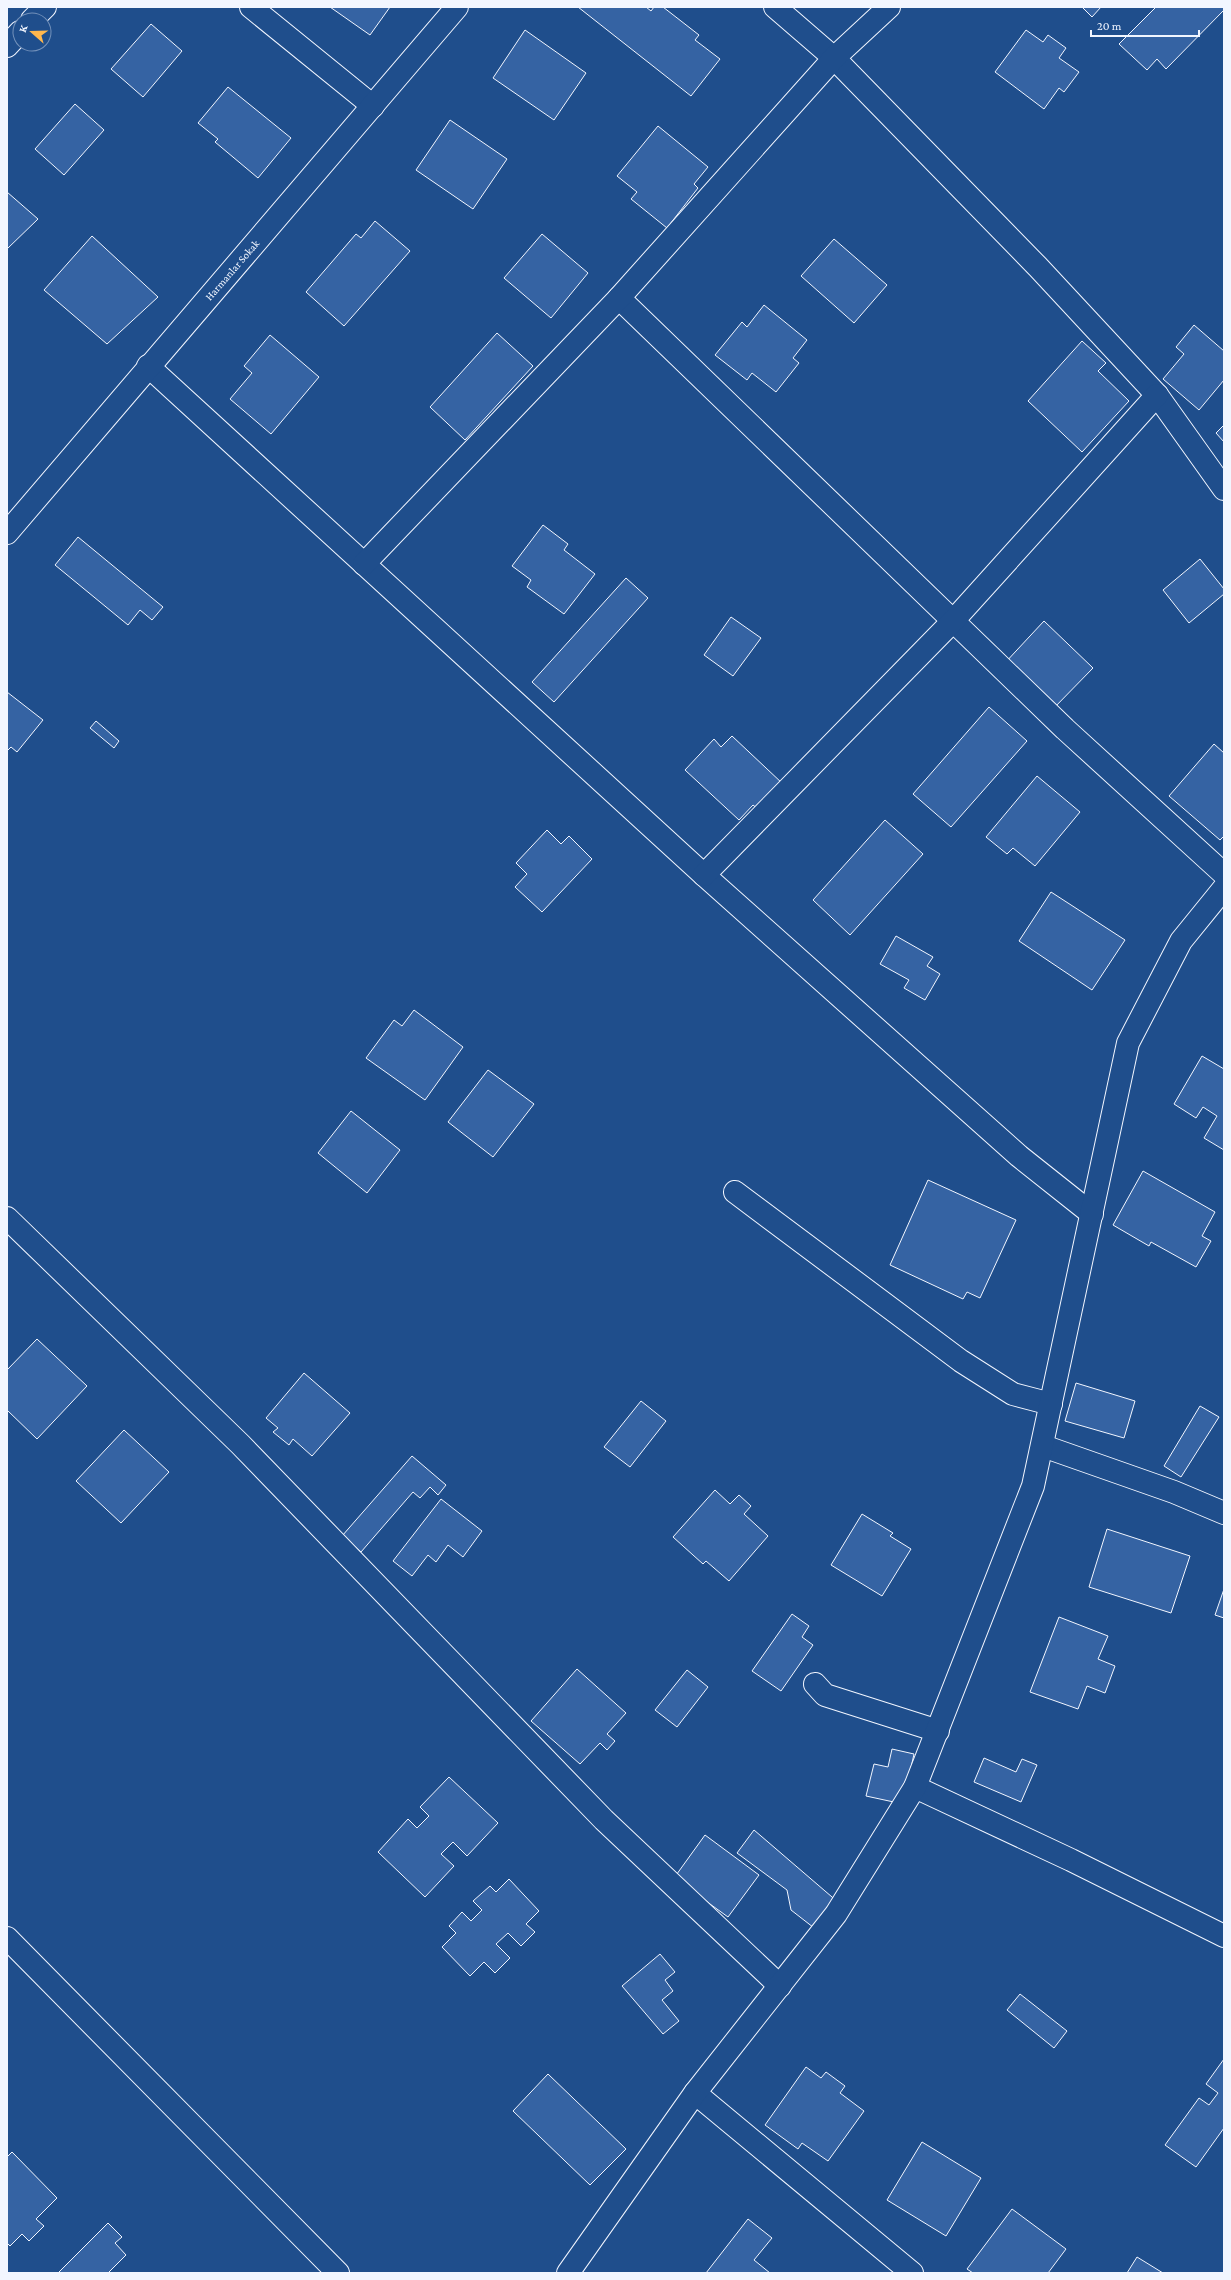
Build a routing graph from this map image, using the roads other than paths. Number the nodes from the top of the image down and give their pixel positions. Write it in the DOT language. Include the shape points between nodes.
graph roads {
  1 [pos="251,7"];
  2 [pos="457,7"];
  3 [pos="775,7"];
  4 [pos="889,7"];
  5 [pos="834,58"];
  6 [pos="373,106"];
  7 [pos="619,298"];
  8 [pos="148,366"];
  9 [pos="1157,395"];
  10 [pos="1224,489"];
  11 [pos="7,532"];
  12 [pos="364,564"];
  13 [pos="953,621"];
  14 [pos="1224,874"];
  15 [pos="704,875"];
  16 [pos="1224,888"];
  17 [pos="735,1192"];
  18 [pos="1092,1214"];
  19 [pos="7,1218"];
  20 [pos="1051,1404"];
  21 [pos="1043,1446"];
  22 [pos="1224,1513"];
  23 [pos="815,1684"];
  24 [pos="938,1730"];
  25 [pos="915,1787"];
  26 [pos="1224,1936"];
  27 [pos="7,1938"];
  28 [pos="780,1986"];
  29 [pos="695,2093"];
  30 [pos="338,2273"];
  31 [pos="568,2273"];
  32 [pos="912,2273"];
  1 -- 6 [label="street"];
  2 -- 6 [label="street, Harmanlar Sokak"];
  3 -- 5 [label="street"];
  4 -- 5 [label="street"];
  5 -- 7 [label="street"];
  5 -- 9 [label="street" via="1038,267"];
  6 -- 8 [label="street, Harmanlar Sokak"];
  7 -- 12 [label="street"];
  7 -- 13 [label="street"];
  8 -- 11 [label="street, Harmanlar Sokak"];
  8 -- 12 [label="street"];
  9 -- 10 [label="street"];
  9 -- 13 [label="street"];
  12 -- 15 [label="street"];
  13 -- 14 [label="street" via="1065,729"];
  13 -- 15 [label="street"];
  15 -- 18 [label="street" via="1019,1156"];
  16 -- 18 [label="street" via="1181,941 1128,1043"];
  17 -- 20 [label="street" via="961,1361 1013,1394"];
  18 -- 20 [label="street"];
  19 -- 28 [label="street" via="240,1444 604,1820"];
  20 -- 21 [label="street"];
  21 -- 22 [label="street" via="1174,1492"];
  21 -- 24 [label="street" via="1033,1486"];
  23 -- 24 [label="street" via="825,1694"];
  24 -- 25 [label="street"];
  25 -- 26 [label="street" via="1071,1860"];
  25 -- 28 [label="street" via="836,1914"];
  27 -- 30 [label="street"];
  28 -- 29 [label="street"];
  29 -- 31 [label="street"];
  29 -- 32 [label="street"];
}
